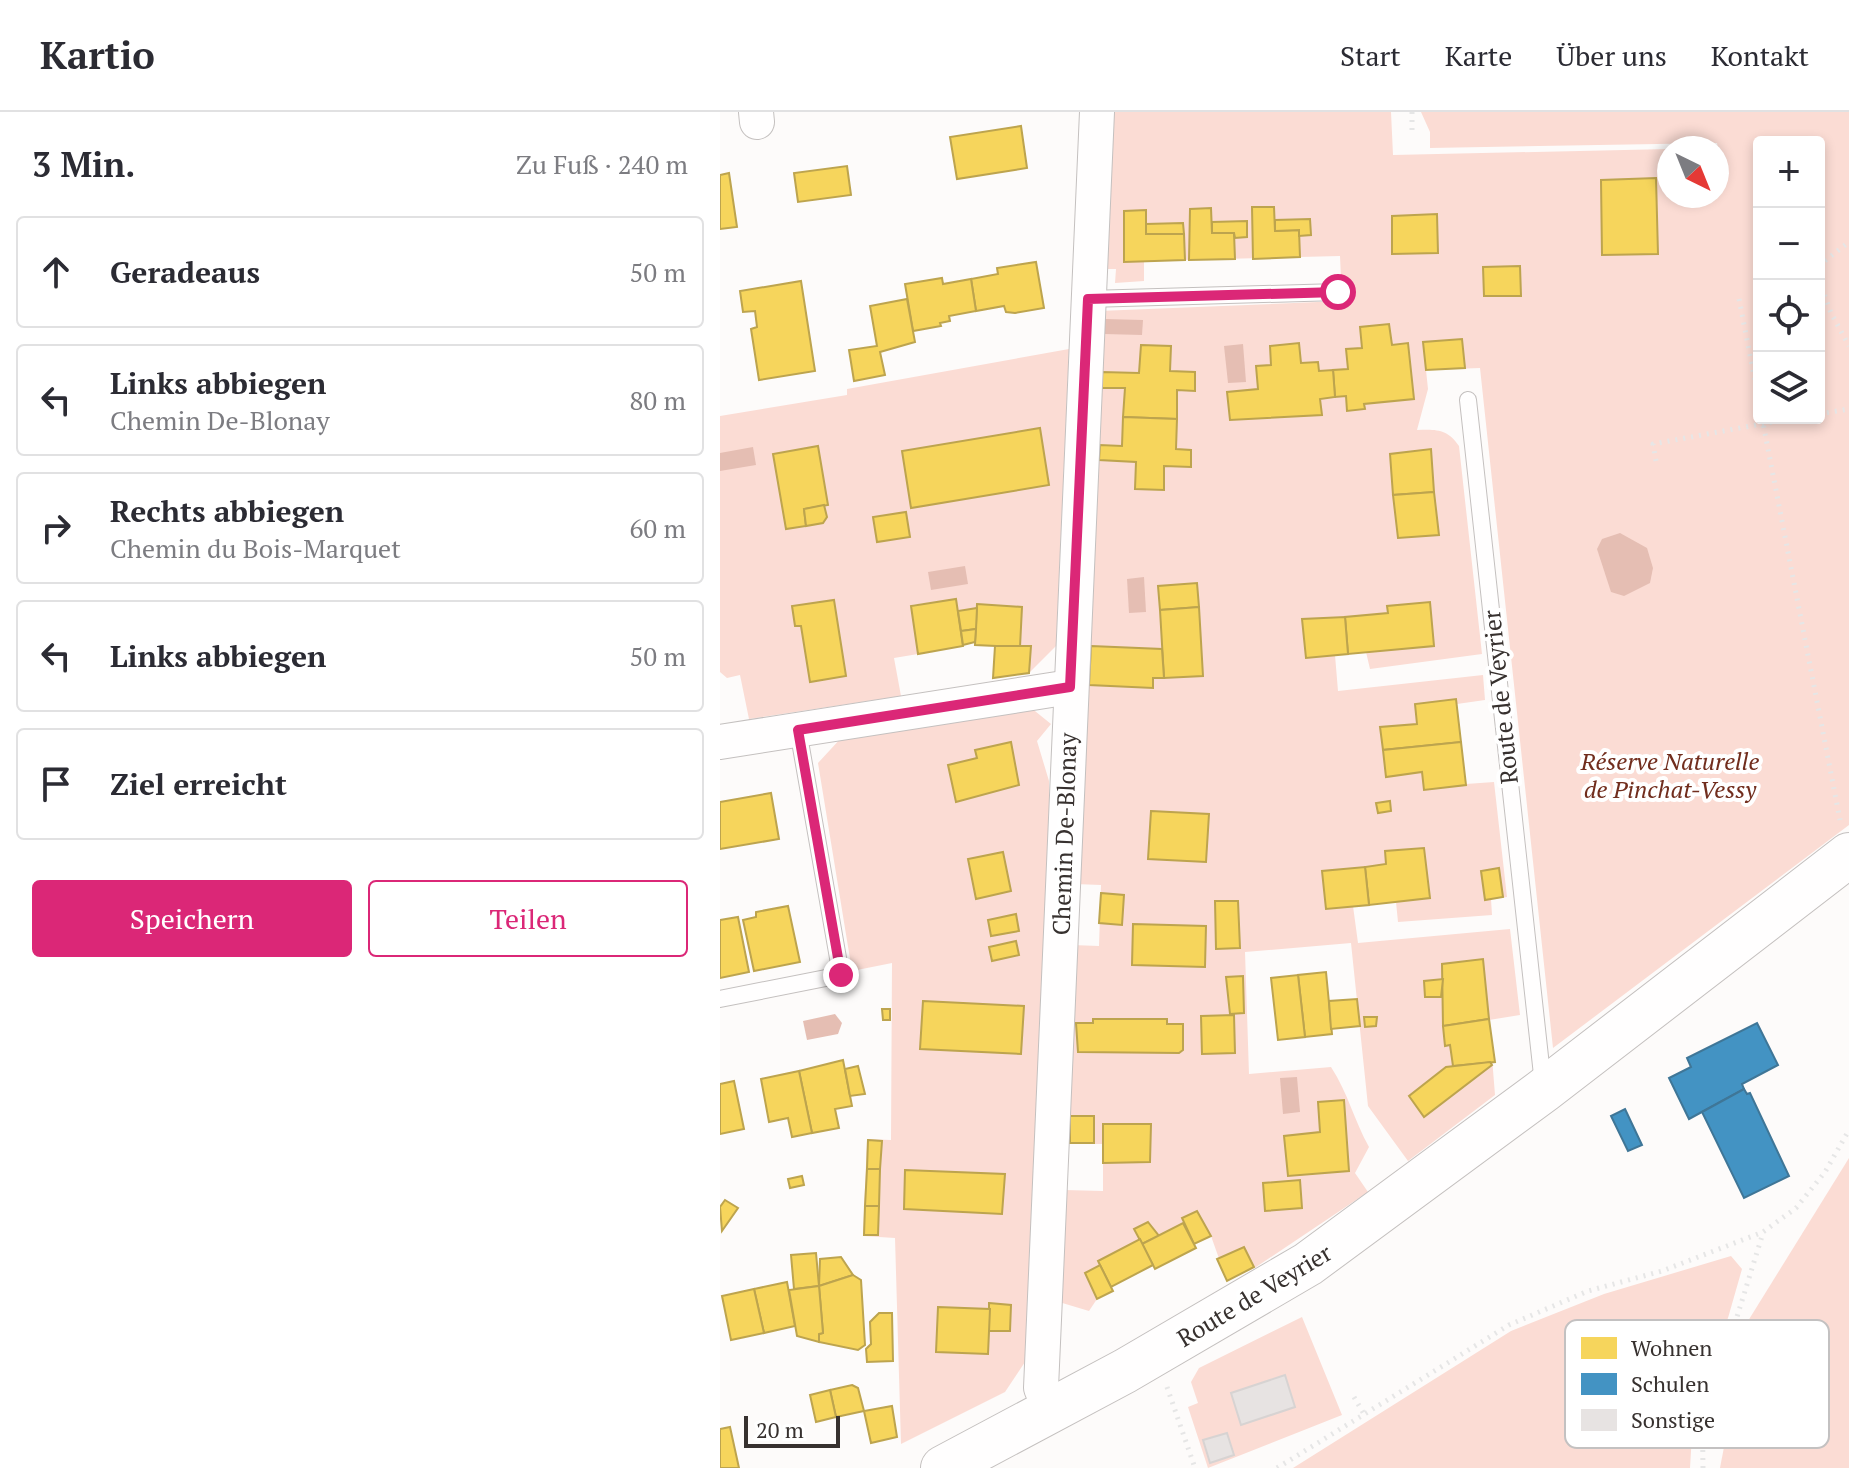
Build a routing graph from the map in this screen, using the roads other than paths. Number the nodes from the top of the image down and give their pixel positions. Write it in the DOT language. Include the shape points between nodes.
graph roads {
  1 [pos="1097,112"];
  2 [pos="1338,292"];
  3 [pos="1088,299"];
  4 [pos="1468,400"];
  5 [pos="1070,687"];
  6 [pos="798,730"];
  7 [pos="720,742"];
  8 [pos="1848,856"];
  9 [pos="720,999"];
  10 [pos="1544,1090"];
  11 [pos="1050,1410"];
  12 [pos="943,1468"];
  1 -- 3 [label="street, Chemin De-Blonay"];
  2 -- 3 [label="lane"];
  3 -- 5 [label="street, Chemin De-Blonay"];
  4 -- 10 [label="lane, Route de Veyrier"];
  5 -- 6 [label="street"];
  5 -- 11 [label="street, Chemin De-Blonay" via="1041,1388"];
  6 -- 7 [label="street"];
  6 -- 9 [label="lane" via="841,975"];
  8 -- 10 [label="main road, Route de Veyrier"];
  10 -- 11 [label="main road, Route de Veyrier" via="1276,1285"];
  11 -- 12 [label="main road, Route de Veyrier"];
}
